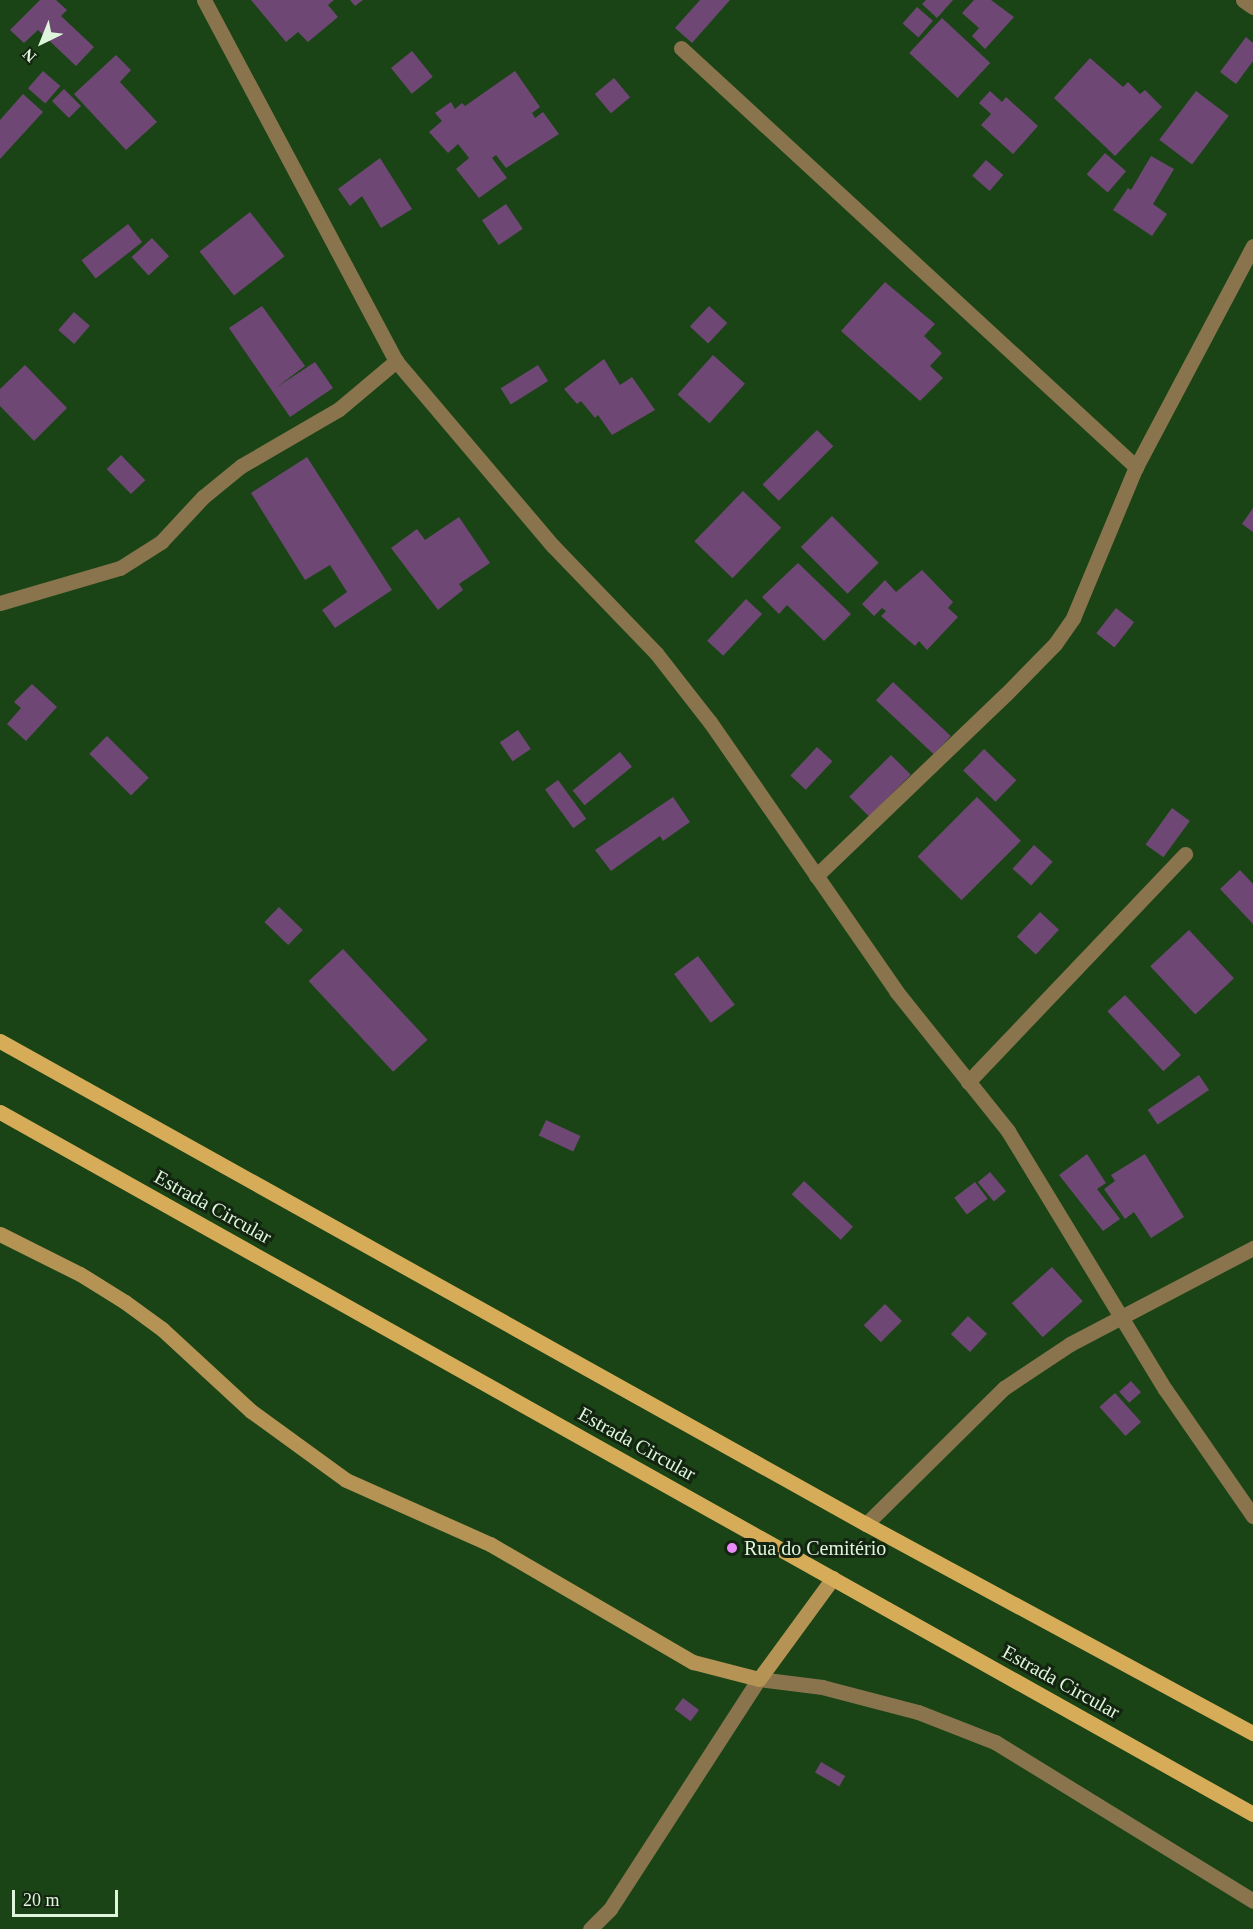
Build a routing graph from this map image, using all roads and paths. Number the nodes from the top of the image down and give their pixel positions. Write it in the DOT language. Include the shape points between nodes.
graph roads {
  1 [pos="204,0"];
  2 [pos="1243,0"];
  3 [pos="1253,7"];
  4 [pos="681,48"];
  5 [pos="1253,246"];
  6 [pos="396,361"];
  7 [pos="1136,467"];
  8 [pos="0,603"];
  9 [pos="1185,854"];
  10 [pos="816,876"];
  11 [pos="0,1041"];
  12 [pos="968,1082"];
  13 [pos="2,1117"];
  14 [pos="0,1234"];
  15 [pos="1253,1248"];
  16 [pos="1123,1317"];
  17 [pos="1253,1516"];
  18 [pos="867,1524"];
  19 [pos="833,1578"];
  20 [pos="759,1678"];
  21 [pos="1253,1733"];
  22 [pos="1253,1814"];
  23 [pos="1253,1900"];
  24 [pos="590,1929"];
  1 -- 6 [label="street"];
  2 -- 3 [label="street"];
  4 -- 7 [label="street"];
  5 -- 7 [label="street"];
  6 -- 8 [label="street" via="339,409 241,466 203,496 161,542 120,568"];
  6 -- 10 [label="street" via="553,546 656,653 769,802"];
  7 -- 10 [label="street" via="1073,618 1055,644"];
  9 -- 12 [label="street"];
  10 -- 12 [label="street" via="896,991"];
  11 -- 18 [label="main road"];
  12 -- 16 [label="street" via="1008,1131"];
  13 -- 19 [label="main road, Estrada Circular"];
  14 -- 20 [label="street" via="80,1274 125,1302 162,1329 251,1411 346,1480 490,1544 693,1662"];
  15 -- 16 [label="street"];
  16 -- 17 [label="street" via="1165,1389"];
  16 -- 18 [label="street" via="1070,1344 1004,1388"];
  18 -- 21 [label="main road"];
  19 -- 20 [label="street"];
  19 -- 22 [label="main road, Estrada Circular"];
  20 -- 23 [label="street" via="822,1687 918,1712 995,1742"];
  20 -- 24 [label="street" via="610,1909"];
}
